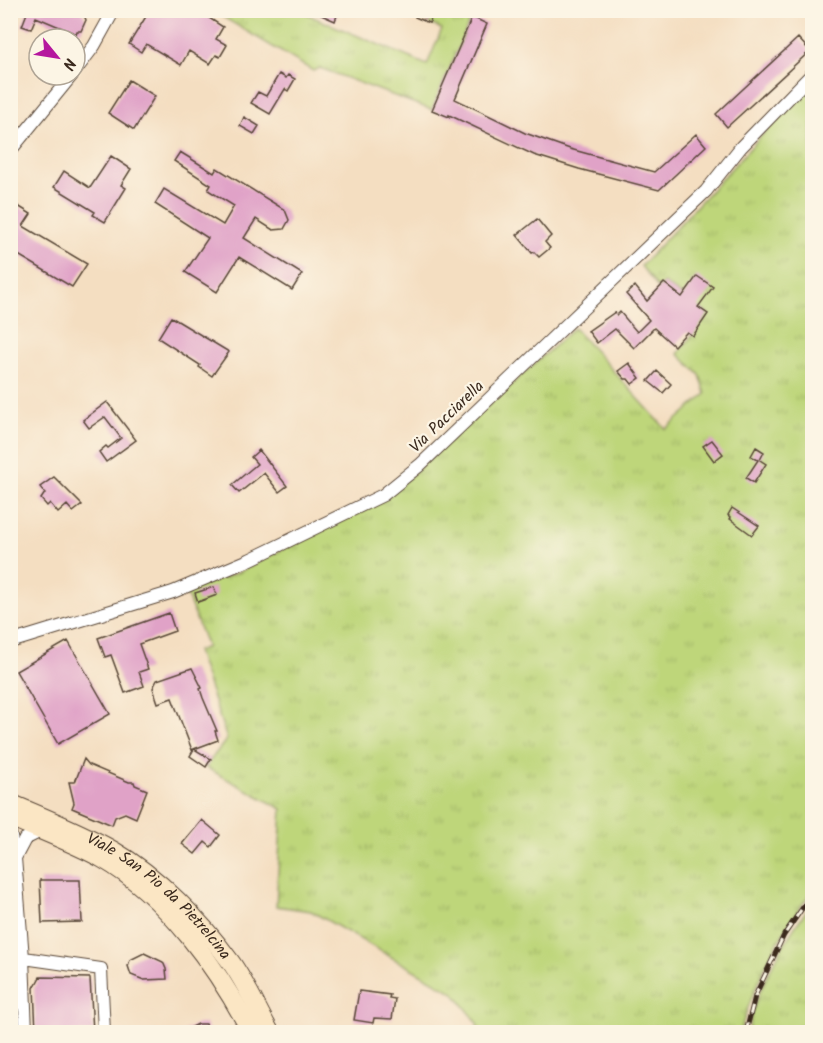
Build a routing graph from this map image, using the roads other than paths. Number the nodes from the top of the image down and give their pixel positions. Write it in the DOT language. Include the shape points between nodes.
graph roads {
  1 [pos="114,10"];
  2 [pos="87,55"];
  3 [pos="813,74"];
  4 [pos="62,87"];
  5 [pos="10,151"];
  6 [pos="10,642"];
  7 [pos="10,802"];
  8 [pos="10,817"];
  9 [pos="41,831"];
  10 [pos="10,832"];
  11 [pos="15,858"];
  12 [pos="17,957"];
  13 [pos="26,1032"];
  14 [pos="104,1032"];
  15 [pos="251,1032"];
  16 [pos="270,1032"];
  1 -- 2 [label="street"];
  3 -- 6 [label="street, Via Pacciarella" via="741,147 706,191 420,465 383,495 174,592"];
  4 -- 5 [label="street"];
  7 -- 16 [label="main road, Viale San Pio da Pietrelcina" via="113,850 168,893 231,962"];
  8 -- 9 [label="main road, Viale San Pio da Pietrelcina"];
  9 -- 11 [label="street" via="25,839"];
  9 -- 15 [label="main road, Viale San Pio da Pietrelcina" via="102,859 152,898 205,957"];
  10 -- 11 [label="street"];
  11 -- 12 [label="street"];
  12 -- 13 [label="street"];
  12 -- 14 [label="street" via="101,969"];
}
